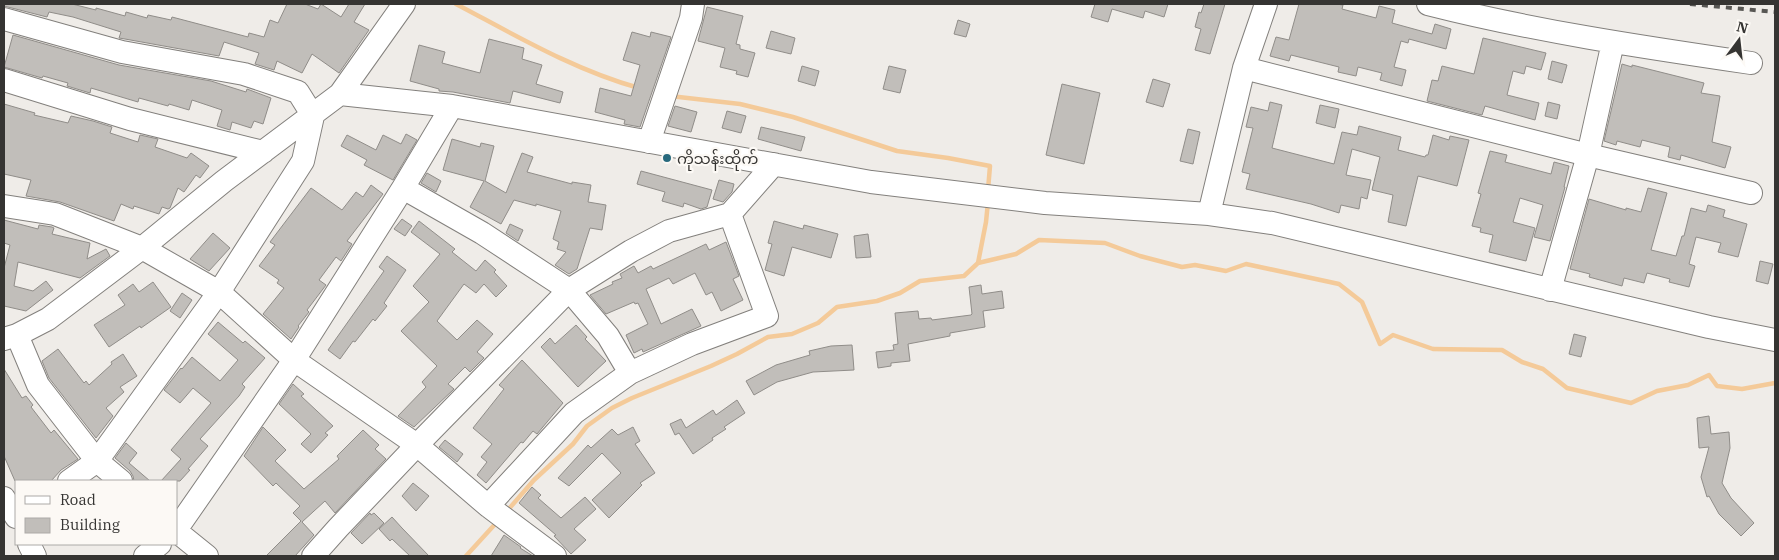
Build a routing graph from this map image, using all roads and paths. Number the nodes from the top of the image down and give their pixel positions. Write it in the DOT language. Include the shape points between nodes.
graph roads {
  1 [pos="6,4"];
  2 [pos="404,4"];
  3 [pos="693,4"];
  4 [pos="1266,4"];
  5 [pos="1428,4"];
  6 [pos="4,15"];
  7 [pos="4,19"];
  8 [pos="1613,42"];
  9 [pos="1751,63"];
  10 [pos="1244,68"];
  11 [pos="4,80"];
  12 [pos="340,94"];
  13 [pos="452,106"];
  14 [pos="313,116"];
  15 [pos="649,142"];
  16 [pos="263,152"];
  17 [pos="1588,155"];
  18 [pos="774,164"];
  19 [pos="403,188"];
  20 [pos="1751,193"];
  21 [pos="4,206"];
  22 [pos="730,214"];
  23 [pos="1209,214"];
  24 [pos="142,248"];
  25 [pos="569,290"];
  26 [pos="1550,290"];
  27 [pos="219,292"];
  28 [pos="10,337"];
  29 [pos="1775,340"];
  30 [pos="294,360"];
  31 [pos="630,373"];
  32 [pos="417,445"];
  33 [pos="98,461"];
  34 [pos="70,480"];
  35 [pos="119,480"];
  36 [pos="4,498"];
  37 [pos="488,506"];
  38 [pos="15,516"];
  39 [pos="15,519"];
  40 [pos="4,526"];
  41 [pos="178,528"];
  42 [pos="178,533"];
  43 [pos="159,545"];
  44 [pos="145,556"];
  45 [pos="207,556"];
  46 [pos="313,556"];
  47 [pos="555,556"];
  1 -- 6 [label="street"];
  2 -- 12 [label="street"];
  3 -- 15 [label="street"];
  4 -- 10 [label="street"];
  5 -- 8 [label="street" via="1478,17"];
  7 -- 14 [label="street" via="122,52 244,74 298,92"];
  8 -- 9 [label="street"];
  8 -- 17 [label="street"];
  10 -- 17 [label="street"];
  10 -- 23 [label="street"];
  11 -- 16 [label="street" via="130,119"];
  12 -- 13 [label="street"];
  12 -- 14 [label="street"];
  13 -- 15 [label="street"];
  13 -- 19 [label="street"];
  14 -- 16 [label="street"];
  14 -- 27 [label="street" via="303,161"];
  15 -- 18 [label="street"];
  16 -- 24 [label="street"];
  17 -- 20 [label="street"];
  17 -- 26 [label="street"];
  18 -- 22 [label="street"];
  18 -- 23 [label="street" via="871,182 1045,203"];
  19 -- 25 [label="street"];
  19 -- 30 [label="street"];
  21 -- 24 [label="street" via="55,214"];
  22 -- 25 [label="street" via="669,231"];
  22 -- 31 [label="street" via="767,316 692,344"];
  23 -- 26 [label="street" via="1272,223"];
  24 -- 27 [label="street"];
  24 -- 28 [label="street" via="48,320"];
  25 -- 31 [label="street" via="608,336"];
  25 -- 32 [label="street"];
  26 -- 29 [label="street"];
  27 -- 30 [label="street"];
  27 -- 33 [label="street"];
  28 -- 33 [label="street" via="38,385"];
  30 -- 32 [label="street"];
  30 -- 41 [label="street"];
  31 -- 37 [label="street" via="574,413"];
  32 -- 37 [label="street"];
  32 -- 46 [label="street"];
  33 -- 34 [label="street"];
  33 -- 35 [label="street"];
  36 -- 38 [label="street"];
  37 -- 47 [label="street"];
  39 -- 40 [label="street"];
  42 -- 45 [label="street"];
  43 -- 44 [label="street"];
}
